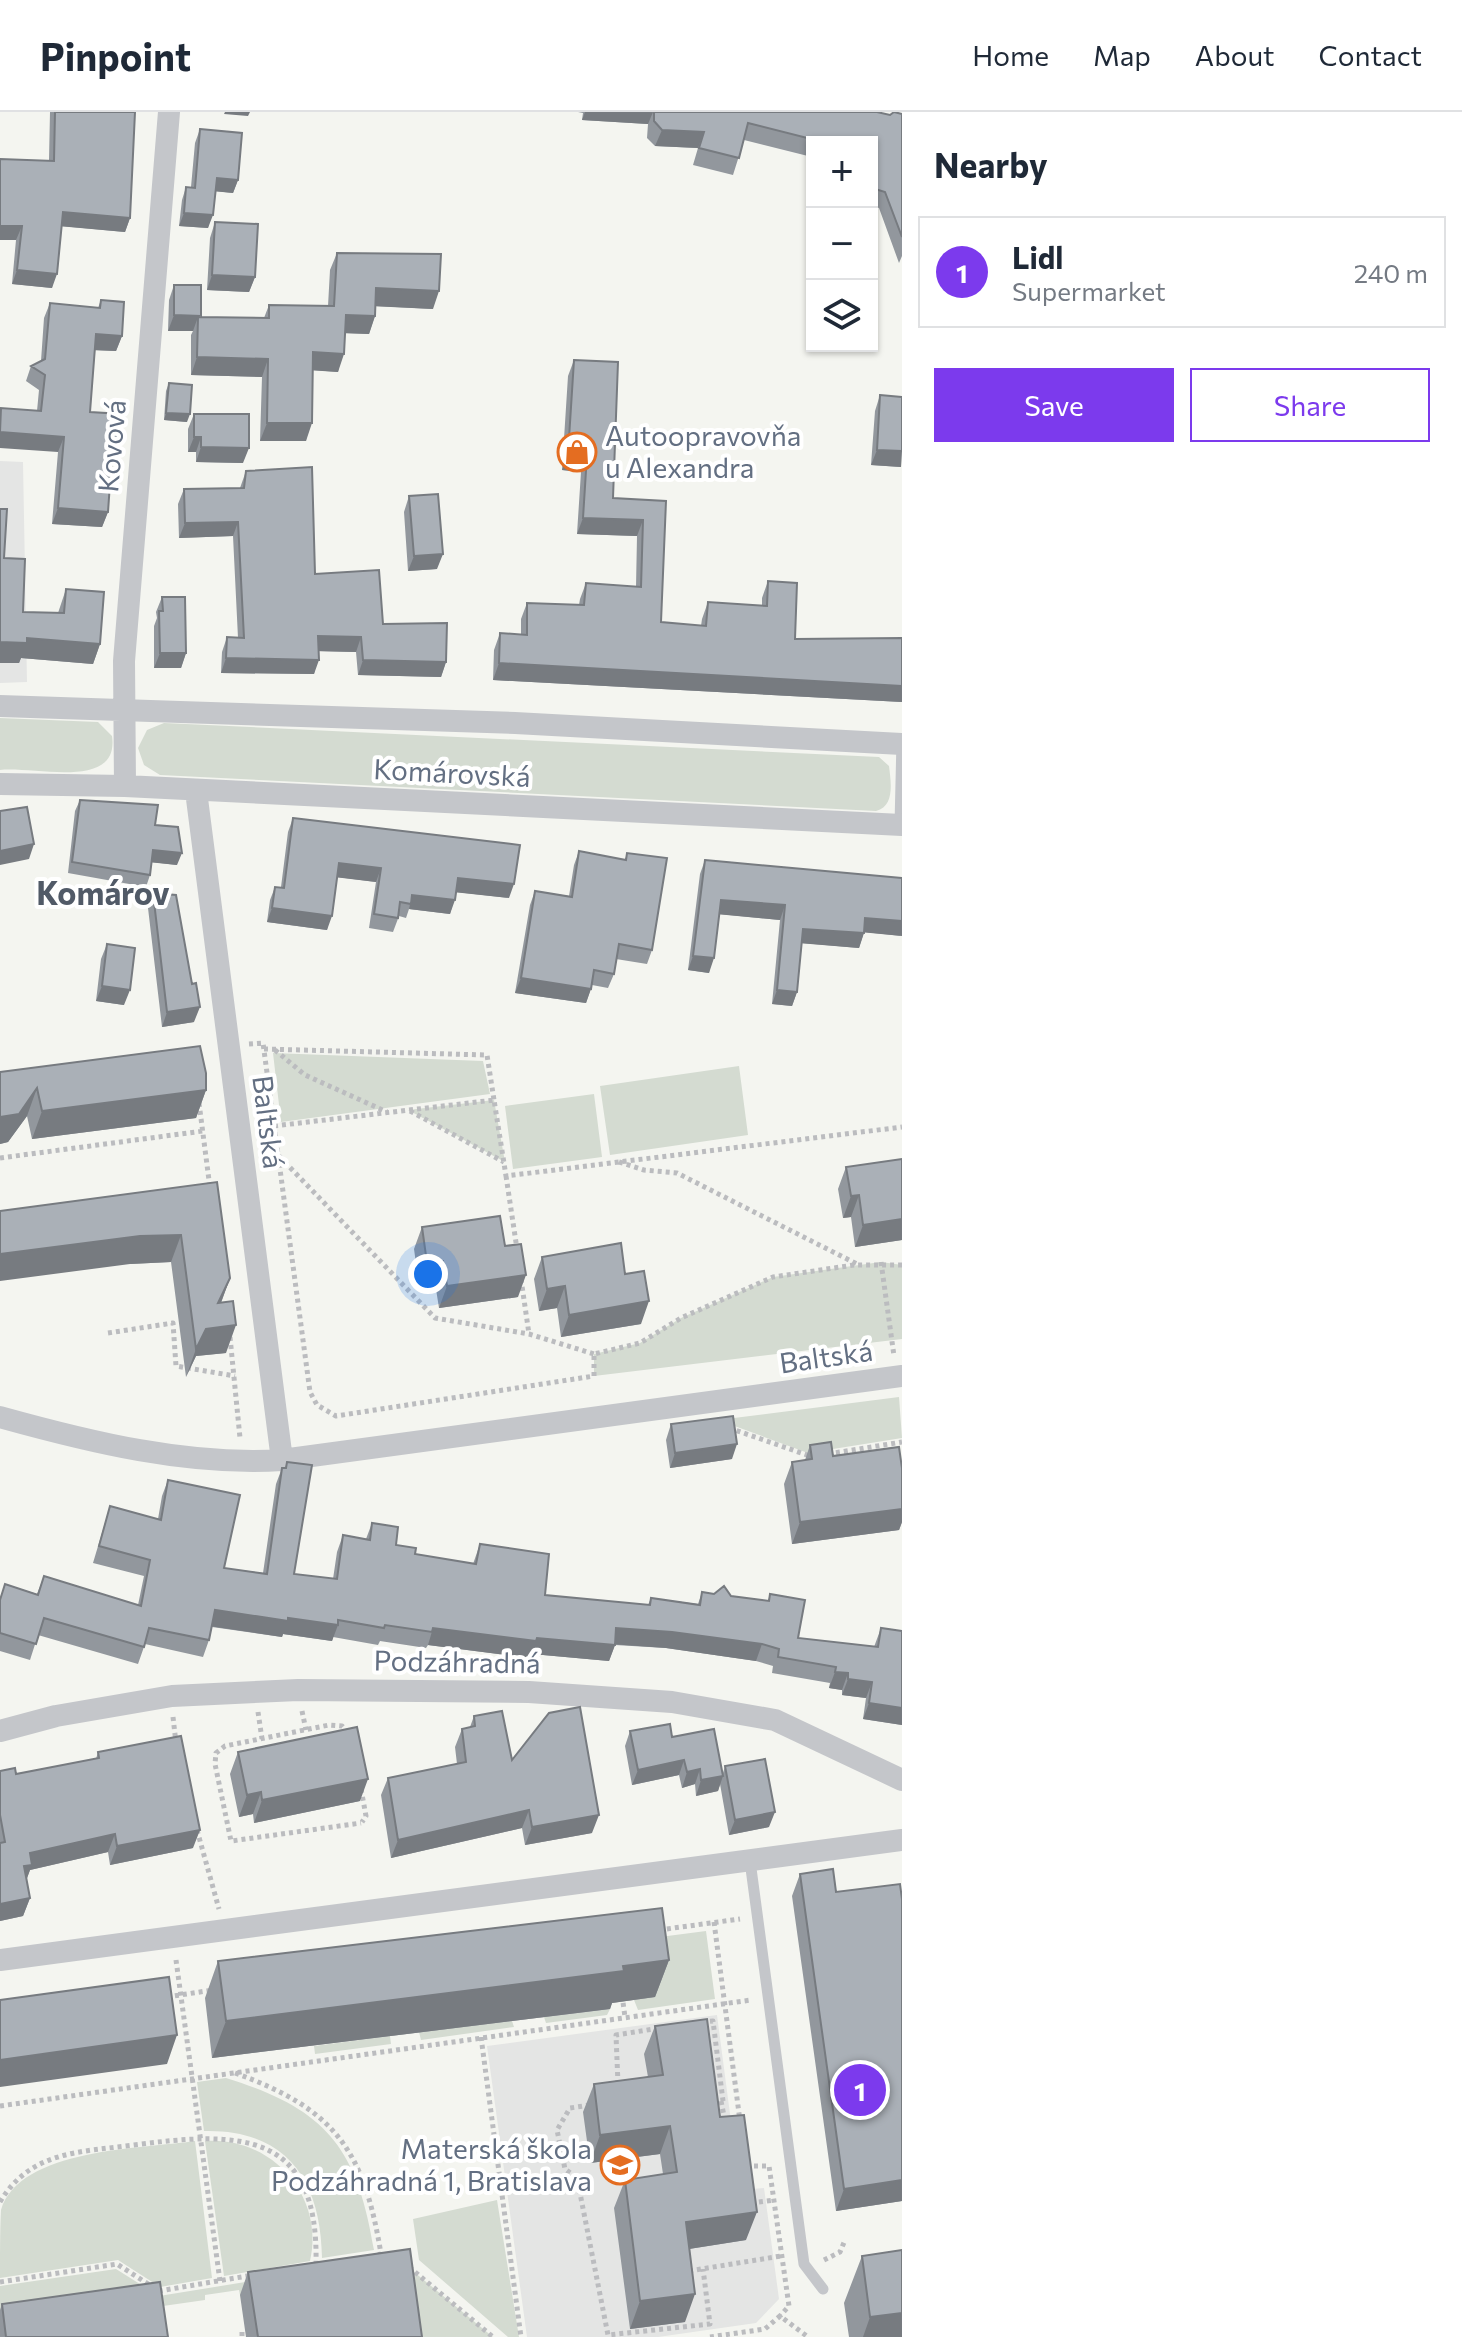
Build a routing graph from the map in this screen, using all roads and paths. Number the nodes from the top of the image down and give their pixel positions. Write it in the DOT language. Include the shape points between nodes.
graph roads {
  1 [pos="169,112"];
  2 [pos="0,706"];
  3 [pos="122,708"];
  4 [pos="902,742"];
  5 [pos="0,784"];
  6 [pos="125,786"];
  7 [pos="196,791"];
  8 [pos="901,825"];
  9 [pos="228,1047"];
  10 [pos="264,1049"];
  11 [pos="275,1050"];
  12 [pos="198,1091"];
  13 [pos="494,1100"];
  14 [pos="408,1110"];
  15 [pos="388,1112"];
  16 [pos="274,1126"];
  17 [pos="902,1127"];
  18 [pos="203,1131"];
  19 [pos="278,1156"];
  20 [pos="0,1158"];
  21 [pos="505,1162"];
  22 [pos="618,1162"];
  23 [pos="506,1176"];
  24 [pos="212,1196"];
  25 [pos="518,1255"];
  26 [pos="881,1262"];
  27 [pos="858,1264"];
  28 [pos="902,1265"];
  29 [pos="520,1270"];
  30 [pos="229,1331"];
  31 [pos="108,1333"];
  32 [pos="529,1334"];
  33 [pos="890,1340"];
  34 [pos="594,1354"];
  35 [pos="235,1376"];
  36 [pos="902,1376"];
  37 [pos="0,1417"];
  38 [pos="724,1425"];
  39 [pos="902,1442"];
  40 [pos="282,1460"];
  41 [pos="240,1463"];
  42 [pos="172,1696"];
  43 [pos="0,1731"];
  44 [pos="350,1735"];
  45 [pos="177,1749"];
  46 [pos="358,1776"];
  47 [pos="902,1780"];
  48 [pos="195,1820"];
  49 [pos="902,1840"];
  50 [pos="750,1861"];
  51 [pos="757,1917"];
  52 [pos="714,1922"];
  53 [pos="657,1930"];
  54 [pos="227,1932"];
  55 [pos="173,1939"];
  56 [pos="0,1960"];
  57 [pos="227,1988"];
  58 [pos="621,1990"];
  59 [pos="180,1995"];
  60 [pos="165,1997"];
  61 [pos="769,1997"];
  62 [pos="724,2004"];
  63 [pos="625,2017"];
  64 [pos="699,2023"];
  65 [pos="672,2027"];
  66 [pos="481,2037"];
  67 [pos="231,2072"];
  68 [pos="192,2078"];
  69 [pos="619,2087"];
  70 [pos="723,2101"];
  71 [pos="714,2102"];
  72 [pos="595,2104"];
  73 [pos="0,2106"];
  74 [pos="726,2125"];
  75 [pos="742,2134"];
  76 [pos="200,2136"];
  77 [pos="745,2157"];
  78 [pos="774,2200"];
  79 [pos="0,2202"];
  80 [pos="749,2212"];
  81 [pos="845,2240"];
  82 [pos="388,2253"];
  83 [pos="381,2254"];
  84 [pos="368,2256"];
  85 [pos="781,2256"];
  86 [pos="329,2262"];
  87 [pos="819,2262"];
  88 [pos="316,2264"];
  89 [pos="304,2266"];
  90 [pos="703,2269"];
  91 [pos="684,2272"];
  92 [pos="256,2274"];
  93 [pos="220,2281"];
  94 [pos="410,2281"];
  95 [pos="0,2282"];
  96 [pos="823,2289"];
  97 [pos="780,2316"];
  98 [pos="765,2329"];
  99 [pos="741,2335"];
  100 [pos="493,2337"];
  101 [pos="521,2337"];
  102 [pos="710,2337"];
  103 [pos="760,2337"];
  104 [pos="808,2337"];
  1 -- 3 [label="street, Kovová"];
  2 -- 3 [label="street, Komárovská"];
  3 -- 4 [label="street, Komárovská"];
  3 -- 6 [label="street, Kovová"];
  4 -- 8 [label="lane"];
  5 -- 6 [label="street, Komárovská"];
  6 -- 7 [label="street, Komárovská"];
  7 -- 8 [label="street, Komárovská"];
  7 -- 9 [label="street, Baltská"];
  9 -- 10 [label="path" via="263,1043"];
  9 -- 40 [label="street, Baltská"];
  10 -- 11 [label="path"];
  10 -- 16 [label="path"];
  11 -- 13 [label="path" via="487,1055"];
  11 -- 15 [label="path" via="305,1075"];
  12 -- 18 [label="path"];
  13 -- 14 [label="path"];
  13 -- 21 [label="path"];
  14 -- 15 [label="path"];
  14 -- 21 [label="path"];
  15 -- 16 [label="path"];
  16 -- 19 [label="path"];
  17 -- 22 [label="path"];
  18 -- 20 [label="path"];
  18 -- 24 [label="path"];
  19 -- 32 [label="path" via="435,1318"];
  19 -- 34 [label="path" via="310,1392 317,1405 336,1416 594,1376"];
  21 -- 23 [label="path"];
  22 -- 23 [label="path"];
  22 -- 27 [label="path" via="677,1173"];
  23 -- 25 [label="path"];
  26 -- 27 [label="path"];
  26 -- 28 [label="path"];
  26 -- 33 [label="path"];
  27 -- 34 [label="path" via="773,1277 681,1318 640,1343"];
  29 -- 32 [label="path"];
  30 -- 35 [label="path"];
  31 -- 35 [label="path" via="173,1323 176,1366"];
  32 -- 34 [label="path"];
  35 -- 41 [label="path"];
  36 -- 40 [label="street, Baltská"];
  37 -- 41 [label="street, Baltská" via="80,1440"];
  38 -- 39 [label="path" via="807,1457"];
  40 -- 41 [label="street, Baltská"];
  42 -- 43 [label="street, Podzáhradná"];
  42 -- 45 [label="path"];
  42 -- 47 [label="street, Podzáhradná" via="298,1690 529,1692 672,1702 775,1720"];
  44 -- 46 [label="path" via="342,1726 329,1725 225,1746 216,1753 231,1841 362,1823 366,1816"];
  48 -- 54 [label="path"];
  49 -- 50 [label="street"];
  50 -- 51 [label="lane"];
  50 -- 54 [label="street"];
  51 -- 52 [label="path"];
  51 -- 61 [label="lane"];
  52 -- 53 [label="path"];
  52 -- 62 [label="path"];
  54 -- 55 [label="street"];
  55 -- 56 [label="street"];
  55 -- 59 [label="path"];
  57 -- 59 [label="path"];
  58 -- 63 [label="path"];
  59 -- 60 [label="path"];
  59 -- 68 [label="path"];
  61 -- 62 [label="path"];
  61 -- 96 [label="lane" via="804,2264"];
  62 -- 63 [label="path"];
  62 -- 75 [label="path"];
  63 -- 66 [label="path"];
  64 -- 70 [label="path" via="713,2021"];
  65 -- 69 [label="path" via="616,2035"];
  66 -- 67 [label="path"];
  66 -- 101 [label="path"];
  67 -- 68 [label="path"];
  67 -- 83 [label="path" via="304,2104 333,2129 371,2197"];
  68 -- 73 [label="path"];
  68 -- 76 [label="path"];
  70 -- 71 [label="path"];
  70 -- 74 [label="path"];
  72 -- 90 [label="path" via="570,2108 557,2130 565,2169 577,2178 608,2335 710,2324"];
  76 -- 79 [label="path" via="65,2154 25,2171"];
  76 -- 88 [label="path" via="230,2137 279,2157 312,2203"];
  76 -- 93 [label="path"];
  77 -- 78 [label="path" via="747,2168 769,2166"];
  78 -- 80 [label="path" via="747,2203"];
  78 -- 85 [label="path"];
  81 -- 87 [label="path" via="840,2252"];
  82 -- 83 [label="path"];
  83 -- 84 [label="path"];
  85 -- 90 [label="path"];
  85 -- 97 [label="path" via="789,2306"];
  86 -- 88 [label="path"];
  88 -- 89 [label="path"];
  90 -- 91 [label="path"];
  92 -- 93 [label="path"];
  93 -- 95 [label="path" via="159,2291 117,2264"];
  94 -- 100 [label="path" via="406,2265"];
  97 -- 98 [label="path"];
  97 -- 104 [label="path"];
  98 -- 99 [label="path"];
  98 -- 103 [label="path"];
  99 -- 102 [label="path"];
}
